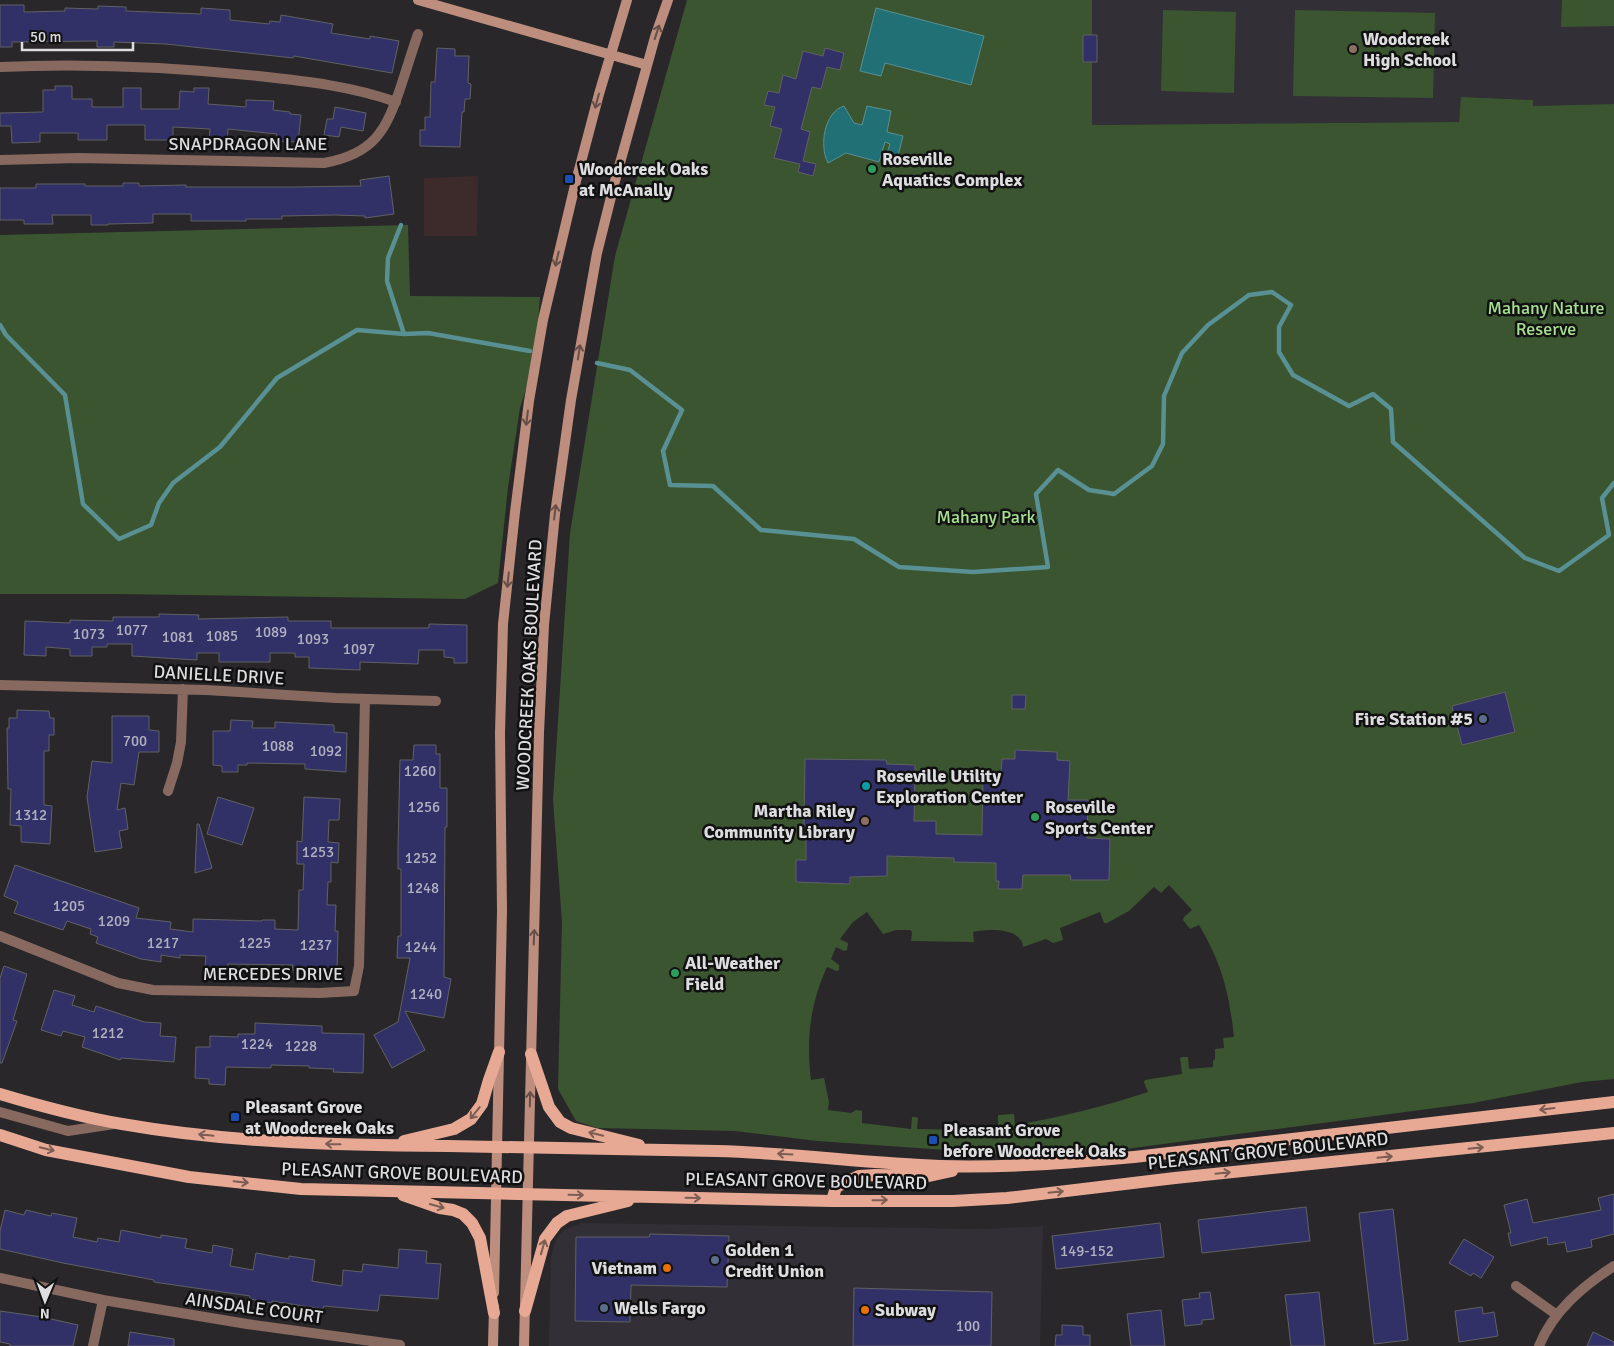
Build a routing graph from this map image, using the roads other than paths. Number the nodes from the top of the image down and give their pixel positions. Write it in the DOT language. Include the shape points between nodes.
graph roads {
  1 [pos="418,0"];
  2 [pos="627,0"];
  3 [pos="668,0"];
  4 [pos="418,34"];
  5 [pos="611,54"];
  6 [pos="648,65"];
  7 [pos="0,68"];
  8 [pos="396,102"];
  9 [pos="0,160"];
  10 [pos="0,685"];
  11 [pos="183,689"];
  12 [pos="365,699"];
  13 [pos="436,701"];
  14 [pos="168,791"];
  15 [pos="0,936"];
  16 [pos="499,1052"];
  17 [pos="531,1054"];
  18 [pos="0,1094"];
  19 [pos="1614,1102"];
  20 [pos="0,1112"];
  21 [pos="120,1124"];
  22 [pos="1614,1133"];
  23 [pos="0,1136"];
  24 [pos="382,1145"];
  25 [pos="497,1147"];
  26 [pos="529,1148"];
  27 [pos="660,1150"];
  28 [pos="982,1166"];
  29 [pos="391,1191"];
  30 [pos="496,1193"];
  31 [pos="528,1194"];
  32 [pos="644,1197"];
  33 [pos="832,1201"];
  34 [pos="1614,1266"];
  35 [pos="0,1278"];
  36 [pos="1516,1286"];
  37 [pos="103,1300"];
  38 [pos="525,1311"];
  39 [pos="494,1312"];
  40 [pos="1557,1315"];
  41 [pos="400,1345"];
  42 [pos="93,1346"];
  43 [pos="493,1346"];
  44 [pos="524,1346"];
  45 [pos="1539,1346"];
  1 -- 5 [label="main road"];
  2 -- 5 [label="main road, WOODCREEK OAKS BOULEVARD"];
  6 -- 3 [label="main road, WOODCREEK OAKS BOULEVARD, one-way"];
  4 -- 8 [label="street, SNAPDRAGON LANE"];
  5 -- 6 [label="main road"];
  5 -- 16 [label="main road, WOODCREEK OAKS BOULEVARD, one-way" via="543,320 515,512 503,624"];
  17 -- 6 [label="main road, WOODCREEK OAKS BOULEVARD, one-way" via="539,733 544,625 555,514 574,383 598,253"];
  7 -- 8 [label="street" via="88,65 223,72 344,88"];
  8 -- 9 [label="street, SNAPDRAGON LANE" via="386,124 369,145 349,157 324,163 78,158"];
  10 -- 11 [label="street, DANIELLE DRIVE"];
  11 -- 12 [label="street, DANIELLE DRIVE"];
  11 -- 14 [label="street" via="181,742"];
  12 -- 13 [label="street, DANIELLE DRIVE"];
  12 -- 15 [label="street, MERCEDES DRIVE" via="359,966 354,991 153,990 118,983"];
  16 -- 24 [label="main road, one-way" via="482,1104 465,1124"];
  16 -- 25 [label="main road, WOODCREEK OAKS BOULEVARD"];
  26 -- 17 [label="main road, WOODCREEK OAKS BOULEVARD, one-way"];
  27 -- 17 [label="main road, one-way" via="571,1128 560,1122 549,1107"];
  18 -- 21 [label="main road, PLEASANT GROVE BOULEVARD"];
  19 -- 28 [label="main road, PLEASANT GROVE BOULEVARD, one-way" via="1142,1156"];
  20 -- 21 [label="street" via="68,1131"];
  24 -- 21 [label="main road, PLEASANT GROVE BOULEVARD, one-way" via="263,1140"];
  33 -- 22 [label="main road, PLEASANT GROVE BOULEVARD, one-way" via="1008,1198"];
  23 -- 29 [label="main road, PLEASANT GROVE BOULEVARD, one-way" via="46,1150 189,1177 301,1189"];
  24 -- 25 [label="main road, PLEASANT GROVE BOULEVARD"];
  25 -- 26 [label="main road, PLEASANT GROVE BOULEVARD"];
  25 -- 30 [label="main road, WOODCREEK OAKS BOULEVARD"];
  26 -- 27 [label="main road, PLEASANT GROVE BOULEVARD"];
  26 -- 31 [label="main road, WOODCREEK OAKS BOULEVARD"];
  28 -- 27 [label="main road, PLEASANT GROVE BOULEVARD, one-way"];
  28 -- 33 [label="main road" via="929,1176 859,1176 836,1187"];
  29 -- 30 [label="main road, PLEASANT GROVE BOULEVARD"];
  29 -- 39 [label="main road, one-way" via="453,1210 472,1223 480,1238"];
  30 -- 31 [label="main road, PLEASANT GROVE BOULEVARD"];
  30 -- 39 [label="main road, WOODCREEK OAKS BOULEVARD"];
  31 -- 32 [label="main road, PLEASANT GROVE BOULEVARD, one-way"];
  31 -- 38 [label="main road, WOODCREEK OAKS BOULEVARD"];
  32 -- 33 [label="main road, PLEASANT GROVE BOULEVARD, one-way"];
  38 -- 32 [label="main road, one-way" via="545,1239 557,1223 567,1216"];
  34 -- 40 [label="street" via="1590,1283"];
  35 -- 37 [label="street, AINSDALE COURT"];
  36 -- 40 [label="street"];
  37 -- 41 [label="street, AINSDALE COURT"];
  37 -- 42 [label="street"];
  38 -- 44 [label="main road, WOODCREEK OAKS BOULEVARD"];
  39 -- 43 [label="main road, WOODCREEK OAKS BOULEVARD"];
  40 -- 45 [label="street"];
}
